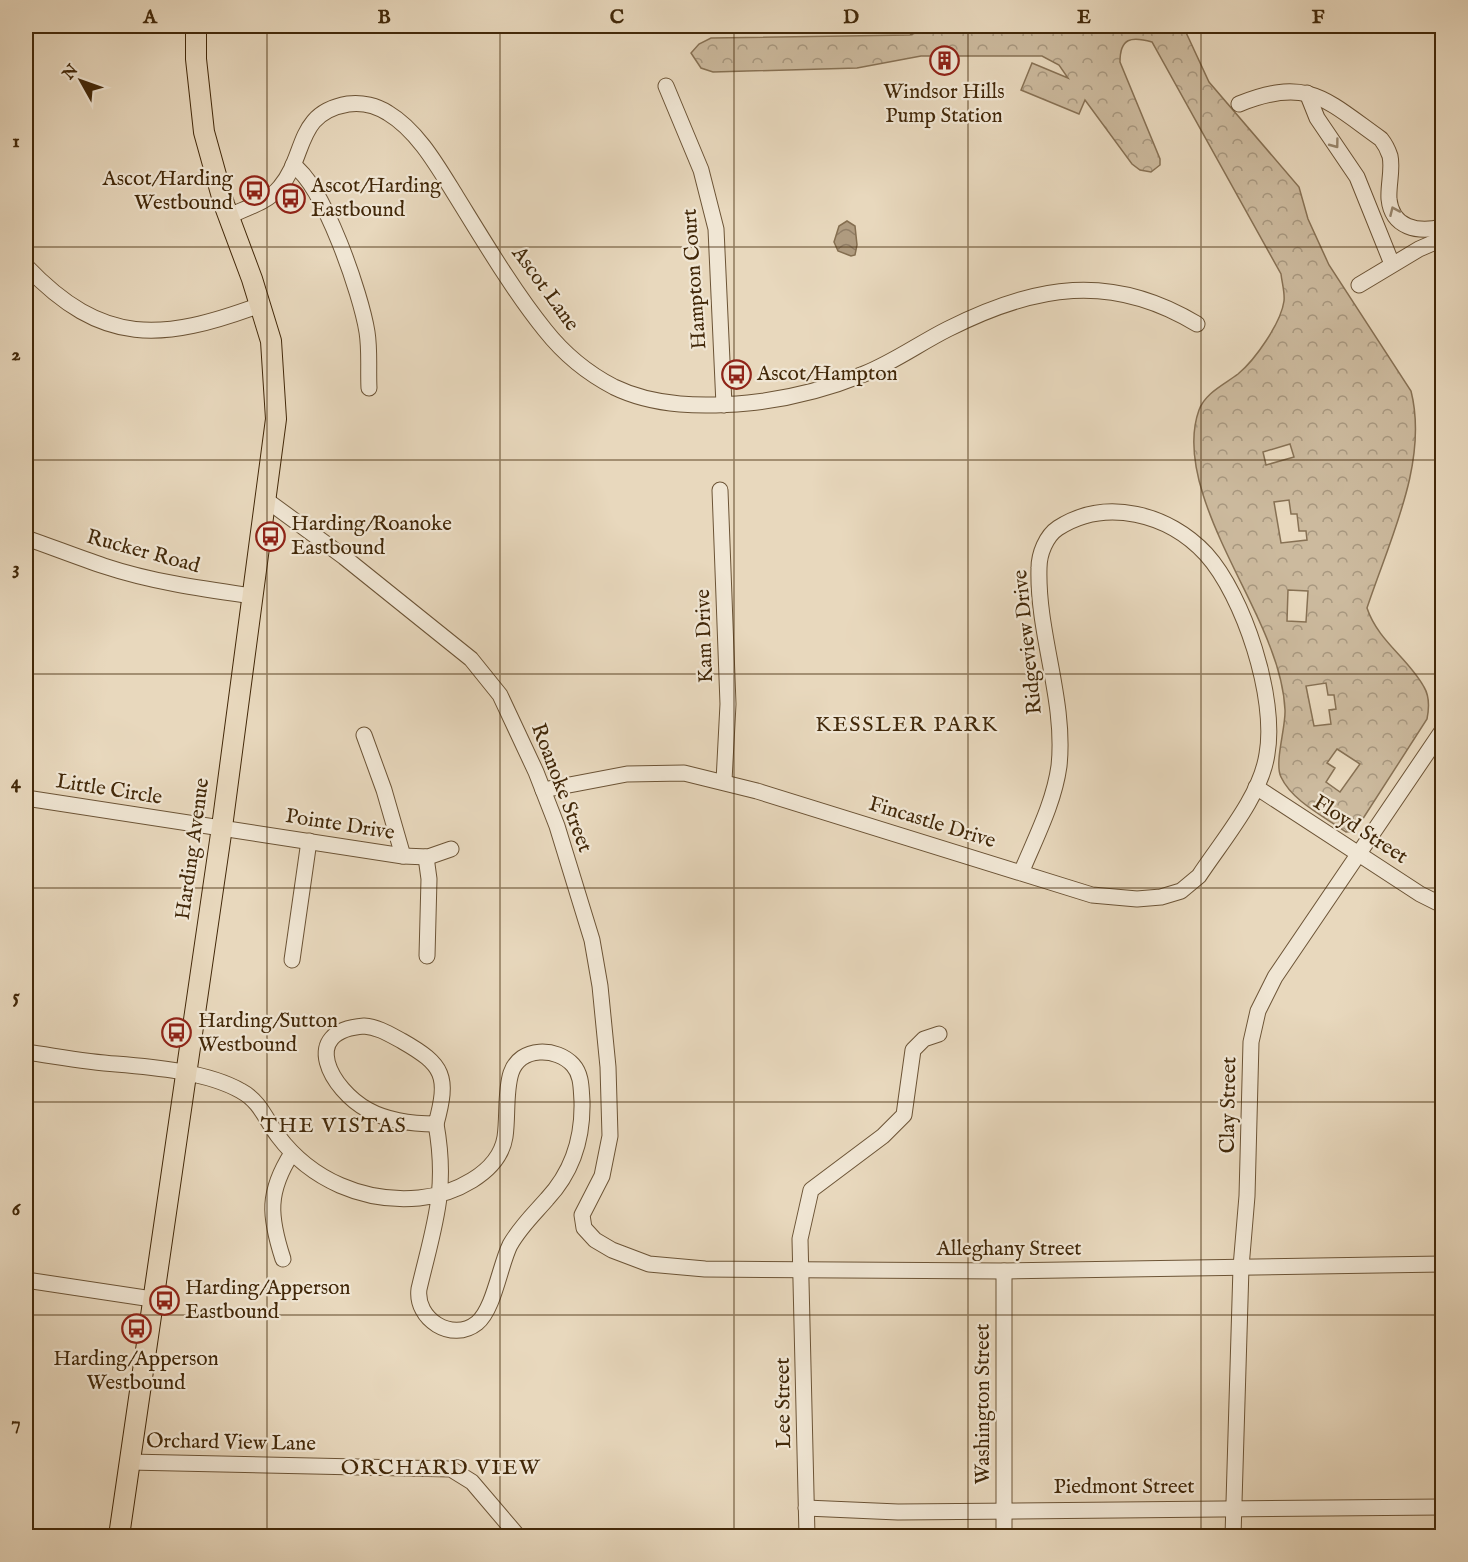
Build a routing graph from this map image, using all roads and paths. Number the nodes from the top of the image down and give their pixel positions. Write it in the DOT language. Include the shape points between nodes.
graph roads {
  1 [pos="196,26"];
  2 [pos="666,86"];
  3 [pos="1307,93"];
  4 [pos="1239,104"];
  5 [pos="293,165"];
  6 [pos="229,216"];
  7 [pos="1443,226"];
  8 [pos="1443,239"];
  9 [pos="1392,264"];
  10 [pos="26,266"];
  11 [pos="1359,285"];
  12 [pos="260,305"];
  13 [pos="1197,324"];
  14 [pos="369,388"];
  15 [pos="724,405"];
  16 [pos="720,490"];
  17 [pos="265,500"];
  18 [pos="26,538"];
  19 [pos="252,596"];
  20 [pos="1443,731"];
  21 [pos="364,735"];
  22 [pos="724,782"];
  23 [pos="1256,787"];
  24 [pos="543,789"];
  25 [pos="26,798"];
  26 [pos="222,827"];
  27 [pos="309,841"];
  28 [pos="451,849"];
  29 [pos="1360,855"];
  30 [pos="403,856"];
  31 [pos="426,857"];
  32 [pos="1021,873"];
  33 [pos="1443,905"];
  34 [pos="427,956"];
  35 [pos="292,960"];
  36 [pos="939,1034"];
  37 [pos="26,1052"];
  38 [pos="185,1073"];
  39 [pos="436,1124"];
  40 [pos="292,1153"];
  41 [pos="441,1194"];
  42 [pos="586,1230"];
  43 [pos="283,1259"];
  44 [pos="1443,1264"];
  45 [pos="1240,1267"];
  46 [pos="802,1270"];
  47 [pos="1004,1271"];
  48 [pos="26,1280"];
  49 [pos="152,1299"];
  50 [pos="129,1462"];
  51 [pos="1443,1507"];
  52 [pos="806,1508"];
  53 [pos="1235,1508"];
  54 [pos="1004,1510"];
  55 [pos="119,1536"];
  56 [pos="518,1536"];
  57 [pos="807,1536"];
  58 [pos="1004,1536"];
  59 [pos="1233,1536"];
  1 -- 6 [label="main road, Harding Avenue" via="199,103 215,176"];
  2 -- 15 [label="street, Hampton Court" via="701,170 716,229"];
  3 -- 4 [label="street" via="1286,90"];
  7 -- 3 [label="street, one-way" via="1420,231 1400,222 1389,199 1390,157 1381,139 1329,103"];
  3 -- 9 [label="street, one-way" via="1317,118 1357,177"];
  5 -- 6 [label="street, Ascot Lane" via="280,188 269,198"];
  5 -- 14 [label="street" via="317,193 357,291 368,335"];
  5 -- 15 [label="street, Ascot Lane" via="304,133 328,111 357,104 390,114 432,159 542,327 569,356 615,387 647,399"];
  6 -- 12 [label="main road, Harding Avenue"];
  8 -- 9 [label="street"];
  9 -- 11 [label="street"];
  10 -- 12 [label="street" via="64,301 128,330 184,329"];
  12 -- 17 [label="main road, Harding Avenue" via="271,342 276,396 275,441"];
  13 -- 15 [label="street, Ascot Lane" via="1162,304 1128,294 1056,290 983,313 877,368 832,386 777,399"];
  16 -- 22 [label="street, Kam Drive" via="728,704"];
  17 -- 19 [label="main road, Harding Avenue"];
  17 -- 24 [label="street, Roanoke Street" via="344,557 471,659 500,695"];
  18 -- 19 [label="street, Rucker Road" via="145,577 222,594"];
  19 -- 26 [label="main road, Harding Avenue"];
  20 -- 29 [label="street, Clay Street"];
  21 -- 30 [label="street"];
  22 -- 24 [label="street, Fincastle Drive" via="684,773 648,772"];
  22 -- 32 [label="street, Fincastle Drive"];
  23 -- 29 [label="street, Floyd Street"];
  23 -- 32 [label="street, Fincastle Drive" via="1198,876 1174,894 1137,899 1092,895"];
  23 -- 32 [label="street, Ridgeview Drive" via="1268,752 1266,702 1252,645 1223,578 1192,541 1165,524 1111,511 1085,517 1056,529 1043,547 1039,563 1059,759 1051,797"];
  24 -- 42 [label="street, Roanoke Street" via="592,940 607,1044 610,1147 602,1176 584,1209 582,1222"];
  25 -- 26 [label="street, Little Circle"];
  26 -- 27 [label="street, Pointe Drive"];
  26 -- 38 [label="main road, Harding Avenue"];
  27 -- 30 [label="street, Pointe Drive"];
  27 -- 35 [label="street"];
  28 -- 31 [label="street, Pointe Drive"];
  29 -- 33 [label="street, Floyd Street"];
  29 -- 45 [label="street, Clay Street" via="1275,976 1262,1003 1251,1042 1247,1196"];
  30 -- 31 [label="street, Pointe Drive"];
  31 -- 34 [label="street"];
  36 -- 46 [label="street, Lee Street" via="924,1039 913,1050 904,1115 883,1136 811,1190 800,1239"];
  37 -- 38 [label="street"];
  38 -- 40 [label="street" via="242,1091 257,1104"];
  38 -- 49 [label="main road, Harding Avenue"];
  39 -- 39 [label="street" via="388,1118 356,1102 334,1080 326,1063 326,1048 332,1038 346,1029 373,1026 429,1056 440,1074 442,1100"];
  39 -- 41 [label="street"];
  40 -- 41 [label="street" via="322,1177 353,1191 388,1198"];
  40 -- 43 [label="street" via="277,1179 272,1205 275,1235"];
  41 -- 41 [label="street" via="419,1302 432,1322 444,1328 461,1329 473,1326 486,1313 512,1242 554,1191 577,1153 582,1112 580,1079 572,1064 545,1052 528,1054 516,1063 510,1075 505,1138 498,1156 471,1181"];
  42 -- 46 [label="street, Alleghany Street" via="612,1250 662,1266"];
  44 -- 45 [label="street, Alleghany Street"];
  45 -- 47 [label="street, Alleghany Street"];
  45 -- 53 [label="street, Clay Street"];
  46 -- 47 [label="street, Alleghany Street"];
  46 -- 52 [label="street, Lee Street"];
  47 -- 54 [label="street, Washington Street"];
  48 -- 49 [label="street"];
  49 -- 50 [label="main road, Harding Avenue"];
  50 -- 55 [label="main road, Harding Avenue"];
  50 -- 56 [label="street, Orchard View Lane" via="451,1469 472,1482"];
  51 -- 53 [label="street, Piedmont Street"];
  52 -- 54 [label="street, Piedmont Street" via="898,1512"];
  52 -- 57 [label="street, Lee Street"];
  53 -- 54 [label="street, Piedmont Street"];
  53 -- 59 [label="street, Clay Street"];
  54 -- 58 [label="street, Washington Street"];
}
